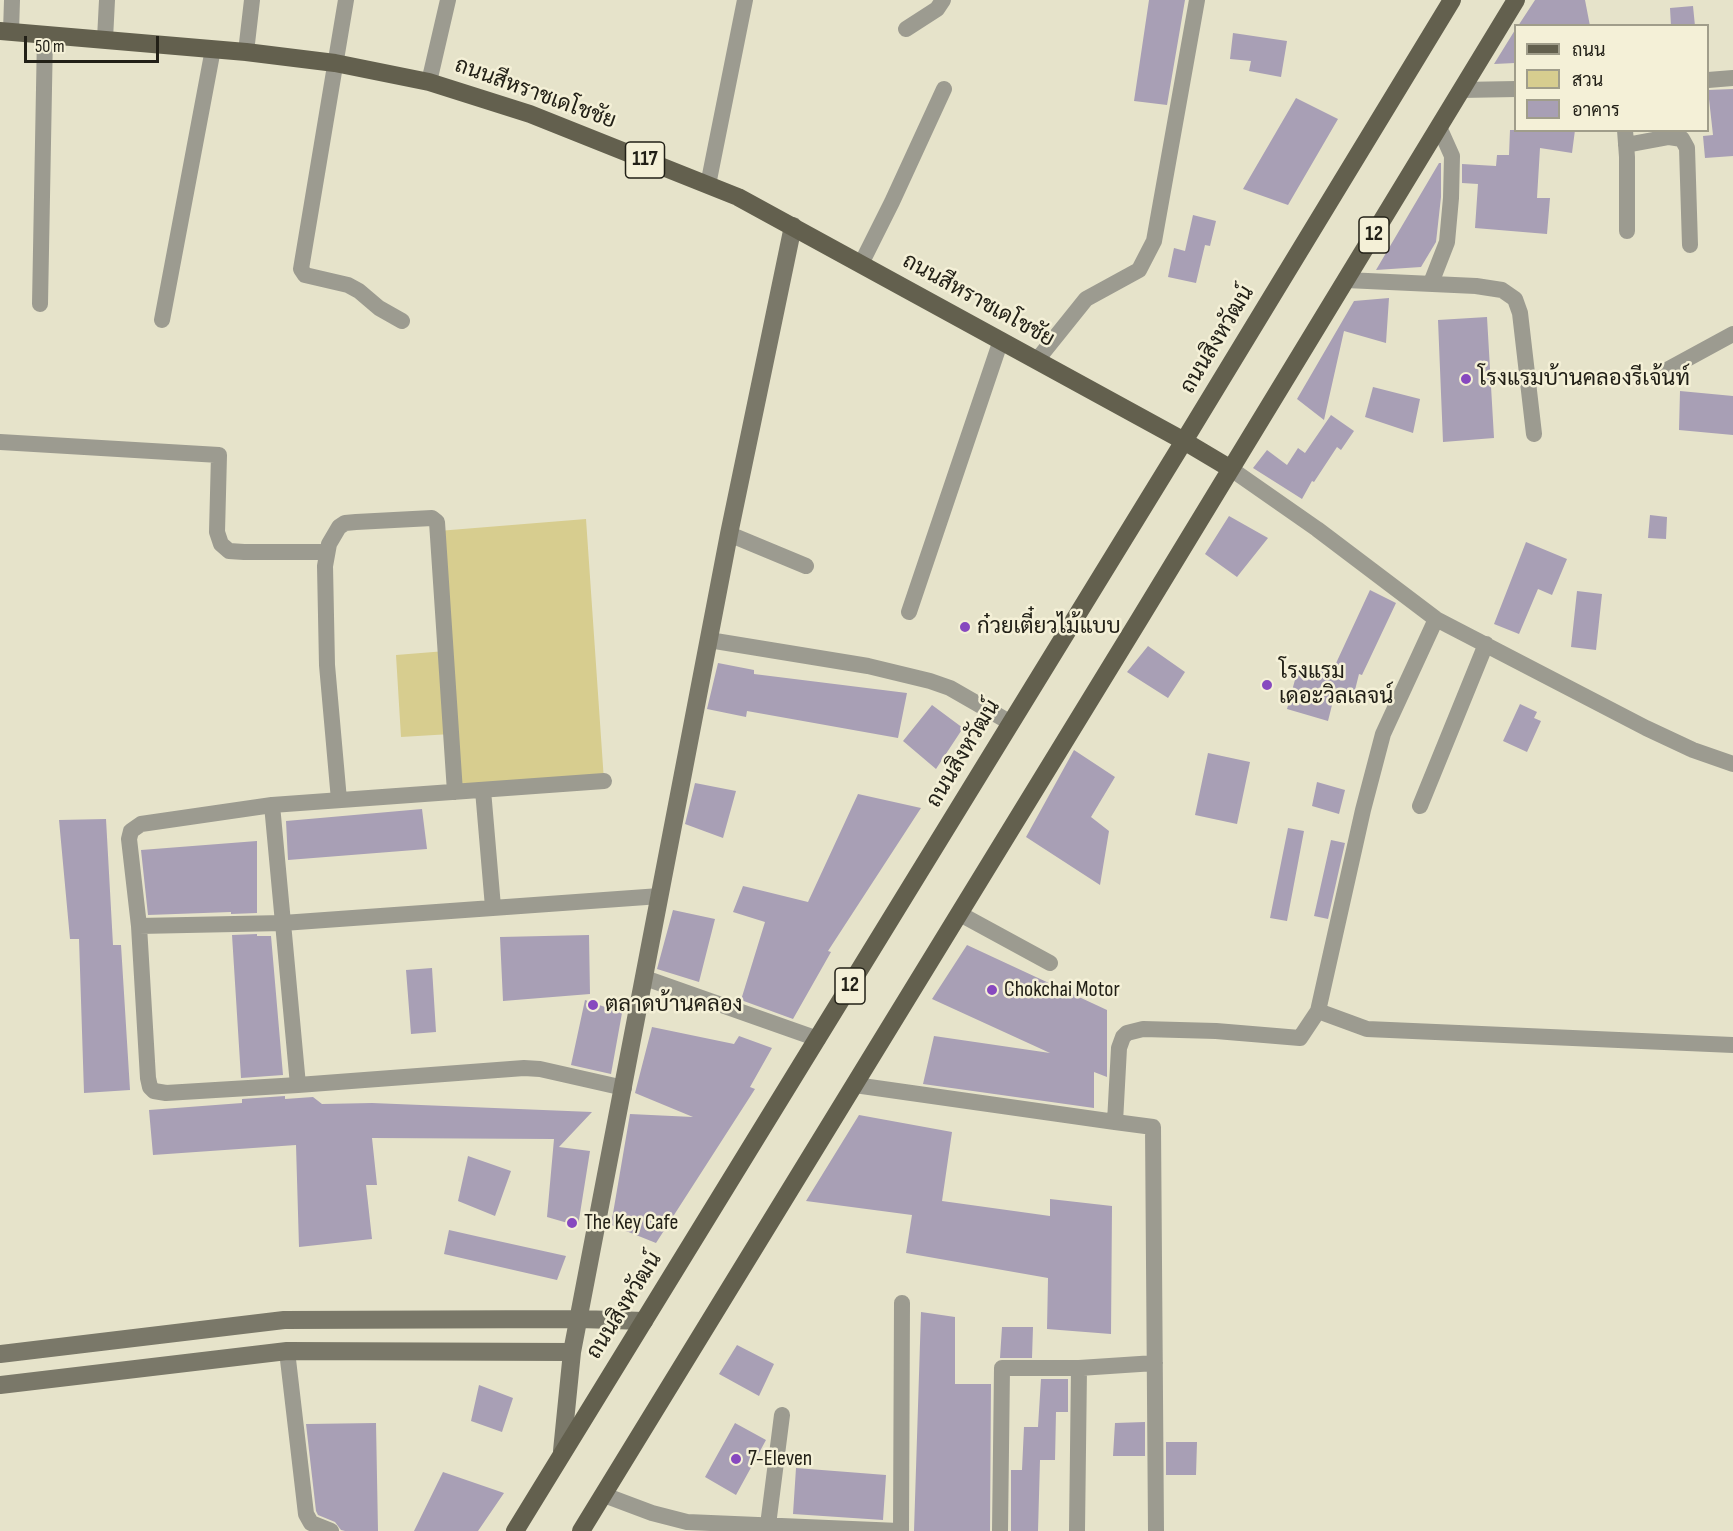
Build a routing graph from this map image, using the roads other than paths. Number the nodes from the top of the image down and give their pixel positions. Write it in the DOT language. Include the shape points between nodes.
graph roads {
  1 [pos="12,0"];
  2 [pos="107,0"];
  3 [pos="252,0"];
  4 [pos="346,0"];
  5 [pos="448,0"];
  6 [pos="745,0"];
  7 [pos="943,0"];
  8 [pos="1197,0"];
  9 [pos="1452,0"];
  10 [pos="1516,0"];
  11 [pos="906,29"];
  12 [pos="6,31"];
  13 [pos="45,34"];
  14 [pos="105,39"];
  15 [pos="213,49"];
  16 [pos="246,51"];
  17 [pos="335,63"];
  18 [pos="1733,78"];
  19 [pos="1709,80"];
  20 [pos="429,82"];
  21 [pos="944,89"];
  22 [pos="1514,89"];
  23 [pos="1461,90"];
  24 [pos="1438,127"];
  25 [pos="1625,138"];
  26 [pos="708,185"];
  27 [pos="793,226"];
  28 [pos="1627,231"];
  29 [pos="1690,245"];
  30 [pos="861,264"];
  31 [pos="1346,280"];
  32 [pos="1431,283"];
  33 [pos="40,304"];
  34 [pos="162,320"];
  35 [pos="402,321"];
  36 [pos="1733,334"];
  37 [pos="1001,340"];
  38 [pos="1037,360"];
  39 [pos="1665,371"];
  40 [pos="1534,434"];
  41 [pos="1184,441"];
  42 [pos="0,442"];
  43 [pos="1231,469"];
  44 [pos="729,534"];
  45 [pos="327,552"];
  46 [pos="806,566"];
  47 [pos="909,612"];
  48 [pos="1436,619"];
  49 [pos="709,640"];
  50 [pos="1486,644"];
  51 [pos="1011,723"];
  52 [pos="1733,764"];
  53 [pos="604,781"];
  54 [pos="483,790"];
  55 [pos="455,792"];
  56 [pos="339,800"];
  57 [pos="272,805"];
  58 [pos="1420,806"];
  59 [pos="660,896"];
  60 [pos="493,907"];
  61 [pos="960,914"];
  62 [pos="283,923"];
  63 [pos="139,926"];
  64 [pos="1050,963"];
  65 [pos="645,978"];
  66 [pos="1318,1011"];
  67 [pos="818,1039"];
  68 [pos="1733,1045"];
  69 [pos="298,1085"];
  70 [pos="855,1085"];
  71 [pos="624,1088"];
  72 [pos="1115,1122"];
  73 [pos="902,1303"];
  74 [pos="580,1319"];
  75 [pos="644,1321"];
  76 [pos="287,1351"];
  77 [pos="572,1352"];
  78 [pos="0,1354"];
  79 [pos="1155,1363"];
  80 [pos="1079,1368"];
  81 [pos="0,1385"];
  82 [pos="782,1415"];
  83 [pos="562,1451"];
  84 [pos="603,1495"];
  85 [pos="768,1525"];
  86 [pos="686,1526"];
  87 [pos="798,1529"];
  88 [pos="331,1531"];
  89 [pos="515,1531"];
  90 [pos="581,1531"];
  91 [pos="900,1531"];
  92 [pos="1000,1531"];
  93 [pos="1077,1531"];
  94 [pos="1156,1531"];
  1 -- 12 [label="street"];
  2 -- 14 [label="street"];
  3 -- 16 [label="street"];
  4 -- 17 [label="street"];
  5 -- 20 [label="street"];
  6 -- 26 [label="street"];
  7 -- 11 [label="street" via="937,9"];
  8 -- 38 [label="street" via="1154,242 1139,270 1086,299"];
  9 -- 41 [label="main road, ถนนสิงหวัฒน์ / 12"];
  10 -- 23 [label="main road, 12"];
  12 -- 13 [label="main road, ถนนสีหราชเดโชชัย / 117"];
  13 -- 14 [label="main road, ถนนสีหราชเดโชชัย / 117"];
  13 -- 33 [label="street"];
  14 -- 15 [label="main road, ถนนสีหราชเดโชชัย / 117"];
  15 -- 16 [label="main road, ถนนสีหราชเดโชชัย / 117"];
  15 -- 34 [label="street"];
  16 -- 17 [label="main road, ถนนสีหราชเดโชชัย / 117"];
  17 -- 20 [label="main road, ถนนสีหราชเดโชชัย / 117"];
  17 -- 35 [label="street" via="301,269 305,275 348,285"];
  18 -- 19 [label="street"];
  20 -- 26 [label="main road, ถนนสีหราชเดโชชัย / 117" via="530,114"];
  21 -- 30 [label="street"];
  22 -- 23 [label="street"];
  23 -- 24 [label="main road, 12"];
  24 -- 31 [label="main road, 12"];
  24 -- 32 [label="street" via="1452,156 1451,198 1447,242"];
  25 -- 28 [label="street"];
  25 -- 29 [label="street" via="1682,139 1688,148"];
  26 -- 27 [label="main road, ถนนสีหราชเดโชชัย / 117"];
  27 -- 30 [label="main road, ถนนสีหราชเดโชชัย / 117"];
  27 -- 44 [label="street"];
  30 -- 37 [label="main road, ถนนสีหราชเดโชชัย / 117"];
  31 -- 32 [label="street"];
  31 -- 43 [label="main road, 12"];
  32 -- 40 [label="street" via="1502,290 1515,299 1520,313"];
  36 -- 39 [label="street"];
  37 -- 38 [label="main road, ถนนสีหราชเดโชชัย / 117"];
  37 -- 47 [label="street"];
  38 -- 41 [label="main road, ถนนสีหราชเดโชชัย / 117"];
  41 -- 43 [label="main road, ถนนสีหราชเดโชชัย / 117"];
  41 -- 51 [label="main road, ถนนสิงหวัฒน์ / 12"];
  42 -- 45 [label="street" via="219,455 217,532 221,544 229,551"];
  43 -- 48 [label="street"];
  43 -- 61 [label="main road, 12"];
  44 -- 46 [label="street"];
  44 -- 49 [label="street"];
  45 -- 55 [label="street" via="334,534 345,524 432,518 437,522"];
  45 -- 56 [label="street" via="327,666"];
  48 -- 50 [label="street"];
  48 -- 66 [label="street" via="1383,734"];
  49 -- 51 [label="street" via="868,666 930,681"];
  49 -- 59 [label="street"];
  50 -- 52 [label="street" via="1646,728"];
  50 -- 58 [label="street"];
  51 -- 67 [label="main road, ถนนสิงหวัฒน์ / 12"];
  53 -- 54 [label="street"];
  54 -- 55 [label="street"];
  54 -- 60 [label="street"];
  55 -- 56 [label="street"];
  56 -- 57 [label="street"];
  57 -- 62 [label="street"];
  57 -- 63 [label="street" via="141,824 132,829 129,839"];
  59 -- 60 [label="street"];
  59 -- 65 [label="street"];
  60 -- 62 [label="street"];
  61 -- 64 [label="street"];
  61 -- 70 [label="main road, 12"];
  62 -- 63 [label="street"];
  62 -- 69 [label="street"];
  63 -- 69 [label="street" via="148,1078 152,1089 166,1093"];
  65 -- 67 [label="street"];
  65 -- 71 [label="street"];
  66 -- 68 [label="street" via="1367,1029"];
  66 -- 72 [label="street" via="1300,1038 1216,1031 1143,1029 1127,1033 1119,1048"];
  67 -- 75 [label="main road, ถนนสิงหวัฒน์ / 12"];
  69 -- 71 [label="street" via="528,1068"];
  70 -- 72 [label="street"];
  70 -- 84 [label="main road, 12"];
  71 -- 74 [label="street"];
  72 -- 79 [label="street" via="1153,1127"];
  73 -- 91 [label="street"];
  74 -- 75 [label="street"];
  74 -- 77 [label="street"];
  74 -- 78 [label="street" via="284,1320"];
  75 -- 83 [label="main road, ถนนสิงหวัฒน์ / 12"];
  76 -- 77 [label="street"];
  76 -- 81 [label="street"];
  76 -- 88 [label="street" via="306,1514 311,1523"];
  77 -- 83 [label="street"];
  79 -- 80 [label="street"];
  79 -- 94 [label="street"];
  80 -- 92 [label="street" via="1002,1368"];
  80 -- 93 [label="street"];
  82 -- 85 [label="street"];
  83 -- 89 [label="main road, ถนนสิงหวัฒน์ / 12"];
  84 -- 86 [label="street"];
  84 -- 90 [label="main road, 12"];
  85 -- 86 [label="street"];
  85 -- 87 [label="street"];
  87 -- 91 [label="street"];
}
